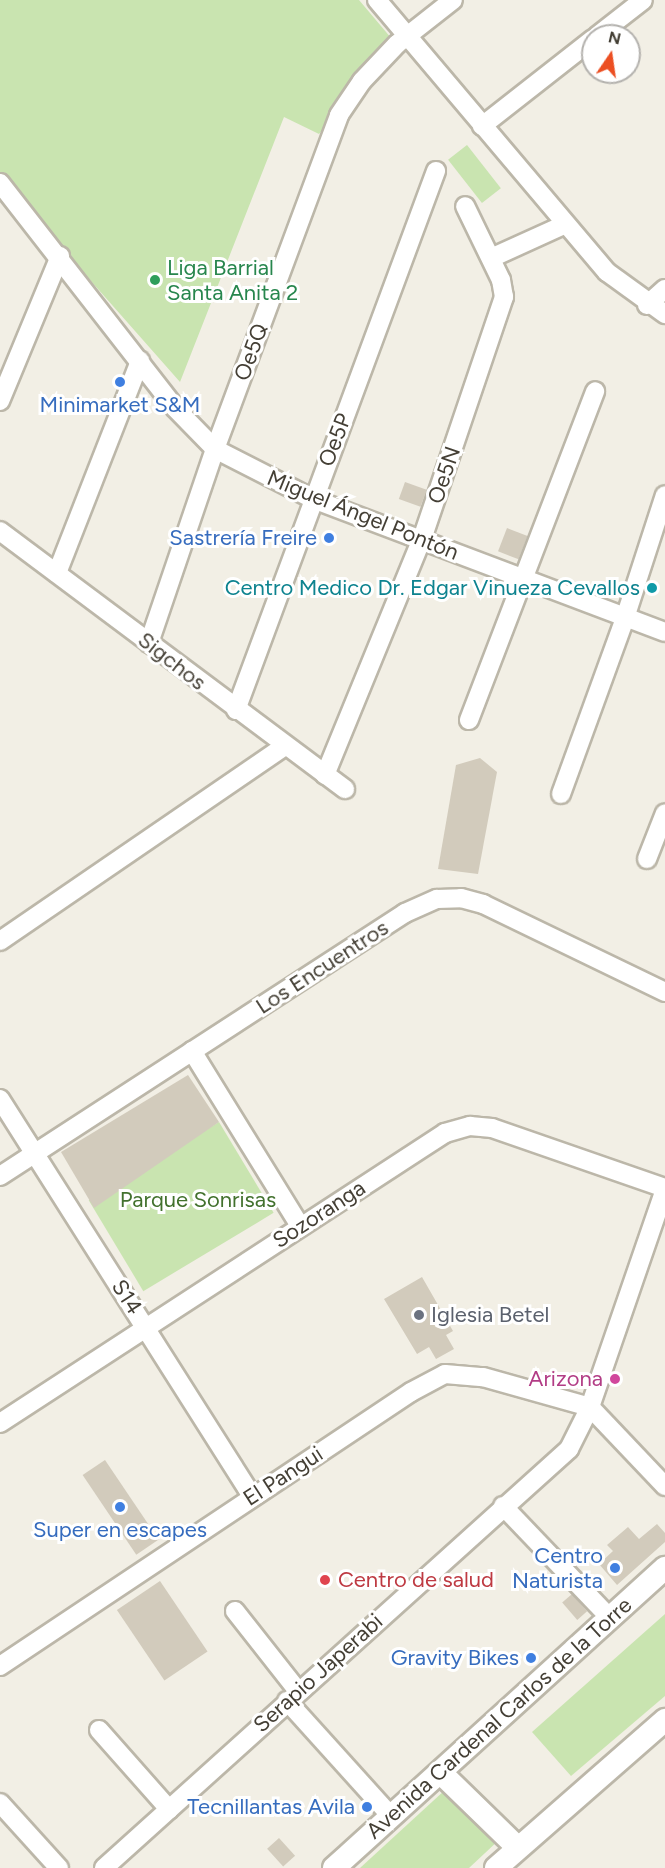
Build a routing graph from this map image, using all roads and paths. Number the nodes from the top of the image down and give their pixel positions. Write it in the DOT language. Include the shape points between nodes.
graph roads {
  1 [pos="377,0"];
  2 [pos="453,0"];
  3 [pos="643,0"];
  4 [pos="612,24"];
  5 [pos="407,37"];
  6 [pos="581,48"];
  7 [pos="482,126"];
  8 [pos="436,171"];
  9 [pos="0,183"];
  10 [pos="465,206"];
  11 [pos="566,224"];
  12 [pos="60,256"];
  13 [pos="491,258"];
  14 [pos="665,289"];
  15 [pos="647,304"];
  16 [pos="665,314"];
  17 [pos="140,361"];
  18 [pos="595,391"];
  19 [pos="0,401"];
  20 [pos="215,449"];
  21 [pos="665,495"];
  22 [pos="313,499"];
  23 [pos="0,531"];
  24 [pos="422,539"];
  25 [pos="57,573"];
  26 [pos="525,579"];
  27 [pos="626,618"];
  28 [pos="665,632"];
  29 [pos="149,643"];
  30 [pos="236,710"];
  31 [pos="469,720"];
  32 [pos="285,746"];
  33 [pos="325,775"];
  34 [pos="345,789"];
  35 [pos="561,794"];
  36 [pos="665,813"];
  37 [pos="647,859"];
  38 [pos="0,941"];
  39 [pos="665,992"];
  40 [pos="192,1051"];
  41 [pos="0,1099"];
  42 [pos="34,1153"];
  43 [pos="0,1176"];
  44 [pos="665,1188"];
  45 [pos="300,1226"];
  46 [pos="147,1328"];
  47 [pos="590,1407"];
  48 [pos="0,1423"];
  49 [pos="665,1485"];
  50 [pos="252,1496"];
  51 [pos="503,1506"];
  52 [pos="665,1568"];
  53 [pos="236,1611"];
  54 [pos="609,1617"];
  55 [pos="0,1666"];
  56 [pos="293,1696"];
  57 [pos="665,1720"];
  58 [pos="99,1730"];
  59 [pos="441,1773"];
  60 [pos="0,1803"];
  61 [pos="169,1809"];
  62 [pos="391,1816"];
  63 [pos="518,1847"];
  64 [pos="59,1868"];
  65 [pos="104,1868"];
  66 [pos="334,1868"];
  67 [pos="495,1868"];
  1 -- 5 [label="street"];
  2 -- 5 [label="street, Oe5Q"];
  3 -- 4 [label="street"];
  5 -- 7 [label="street"];
  5 -- 20 [label="street, Oe5Q" via="369,73 339,115"];
  6 -- 7 [label="street"];
  7 -- 11 [label="street"];
  8 -- 22 [label="street, Oe5P"];
  9 -- 12 [label="street, Miguel Ángel Pontón"];
  10 -- 13 [label="street, Oe5N"];
  11 -- 13 [label="street"];
  11 -- 15 [label="street" via="607,272"];
  12 -- 17 [label="street, Miguel Ángel Pontón"];
  12 -- 19 [label="street"];
  13 -- 24 [label="street, Oe5N" via="504,297"];
  14 -- 15 [label="street"];
  15 -- 16 [label="street"];
  17 -- 20 [label="street, Miguel Ángel Pontón" via="175,408"];
  17 -- 25 [label="street"];
  18 -- 26 [label="street"];
  20 -- 22 [label="street, Miguel Ángel Pontón"];
  20 -- 29 [label="street, Oe5Q"];
  21 -- 27 [label="street"];
  22 -- 24 [label="street, Miguel Ángel Pontón"];
  22 -- 30 [label="street, Oe5P"];
  23 -- 25 [label="street, Sigchos"];
  24 -- 26 [label="street, Miguel Ángel Pontón"];
  24 -- 33 [label="street, Oe5N"];
  25 -- 29 [label="street, Sigchos"];
  26 -- 27 [label="street, Miguel Ángel Pontón"];
  26 -- 31 [label="street"];
  27 -- 28 [label="street, Miguel Ángel Pontón"];
  27 -- 35 [label="street"];
  29 -- 30 [label="street, Sigchos"];
  30 -- 32 [label="street, Sigchos"];
  32 -- 33 [label="street, Sigchos"];
  32 -- 38 [label="street"];
  33 -- 34 [label="street, Sigchos"];
  36 -- 37 [label="street"];
  39 -- 40 [label="street, Los Encuentros" via="483,904 461,898 437,899 405,913"];
  40 -- 42 [label="street, Los Encuentros"];
  40 -- 45 [label="street"];
  41 -- 42 [label="street, S14"];
  42 -- 43 [label="street, Los Encuentros"];
  42 -- 46 [label="street, S14"];
  44 -- 45 [label="street, Sozoranga" via="524,1136 471,1126 445,1133"];
  44 -- 47 [label="street, Serapio Japerabi"];
  45 -- 46 [label="street, Sozoranga"];
  46 -- 48 [label="street, Sozoranga"];
  46 -- 50 [label="street, S14"];
  47 -- 49 [label="street"];
  47 -- 50 [label="street, El Pangui" via="483,1377 445,1374 420,1386"];
  47 -- 51 [label="street, Serapio Japerabi" via="568,1449"];
  50 -- 55 [label="street, El Pangui"];
  51 -- 54 [label="street"];
  51 -- 56 [label="street, Serapio Japerabi"];
  52 -- 54 [label="street, Avenida Cardenal Carlos de la Torre"];
  53 -- 56 [label="street"];
  54 -- 59 [label="street, Avenida Cardenal Carlos de la Torre"];
  56 -- 61 [label="street, Serapio Japerabi"];
  56 -- 62 [label="street"];
  57 -- 63 [label="street"];
  58 -- 61 [label="street"];
  59 -- 62 [label="street, Avenida Cardenal Carlos de la Torre"];
  59 -- 63 [label="street"];
  60 -- 64 [label="street"];
  61 -- 65 [label="street, Serapio Japerabi"];
  62 -- 66 [label="street, Avenida Cardenal Carlos de la Torre"];
  63 -- 67 [label="street"];
}
